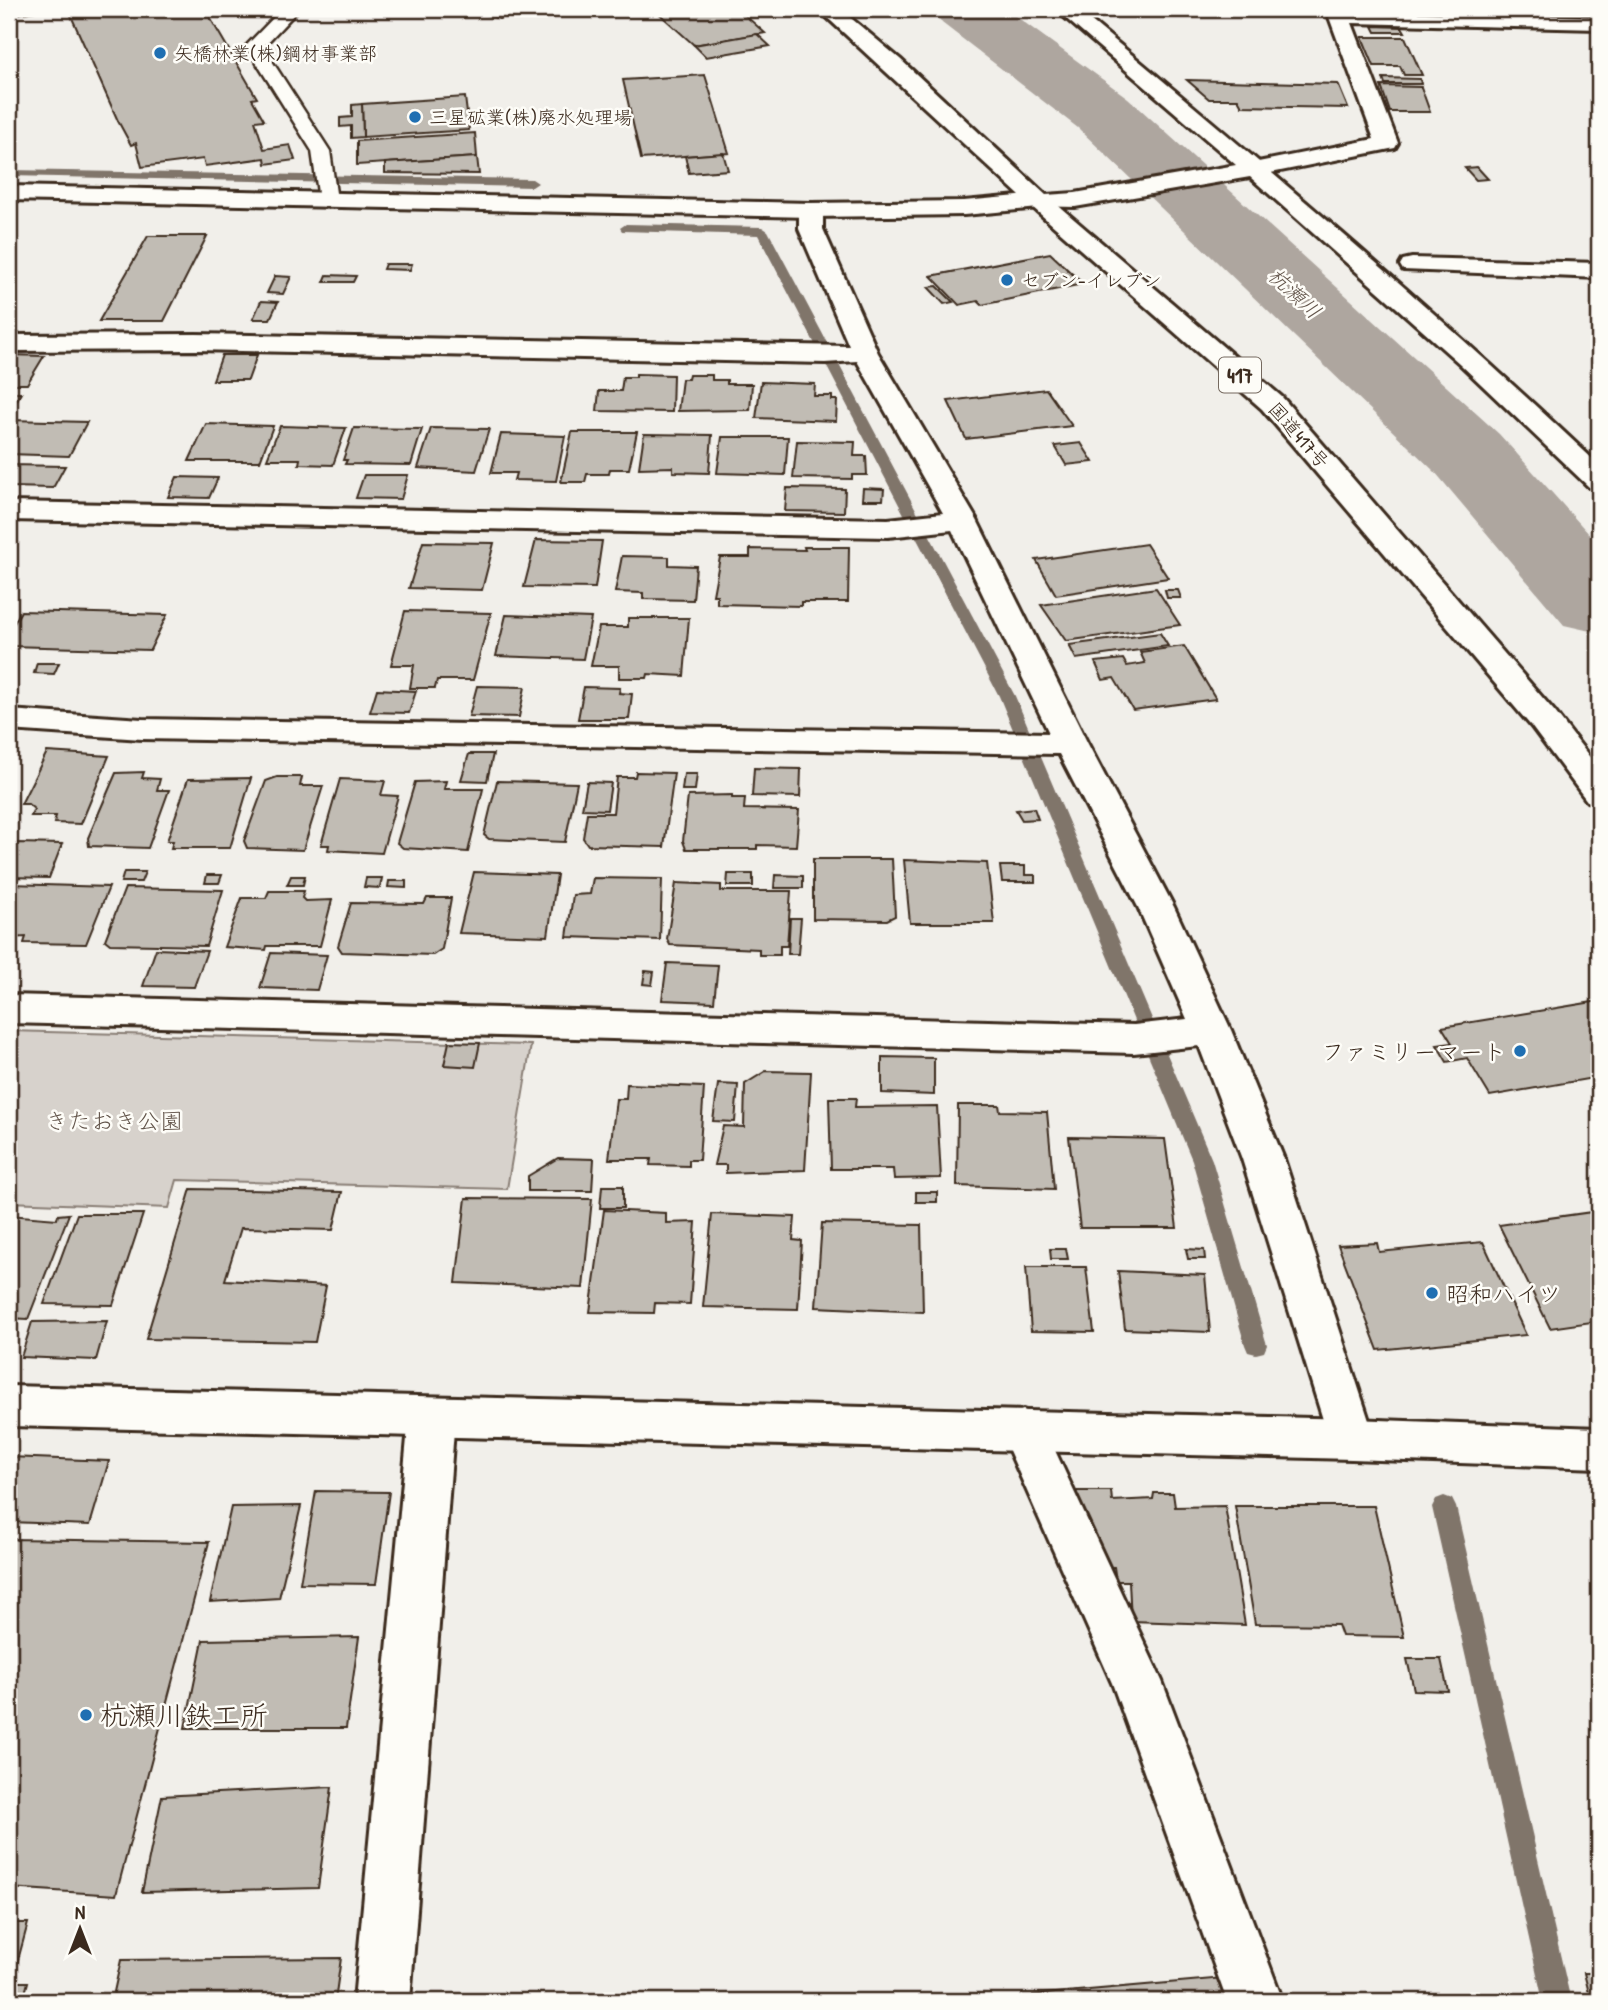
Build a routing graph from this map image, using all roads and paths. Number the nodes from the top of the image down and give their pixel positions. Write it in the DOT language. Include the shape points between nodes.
graph roads {
  1 [pos="290,9"];
  2 [pos="828,9"];
  3 [pos="1065,9"];
  4 [pos="1599,23"];
  5 [pos="1252,169"];
  6 [pos="326,186"];
  7 [pos="9,193"];
  8 [pos="1039,201"];
  9 [pos="811,210"];
  10 [pos="1412,265"];
  11 [pos="1599,271"];
  12 [pos="9,342"];
  13 [pos="845,354"];
  14 [pos="1599,481"];
  15 [pos="9,511"];
  16 [pos="956,522"];
  17 [pos="9,720"];
  18 [pos="1061,744"];
  19 [pos="1599,793"];
  20 [pos="9,1009"];
  21 [pos="1195,1032"];
  22 [pos="9,1406"];
  23 [pos="432,1417"];
  24 [pos="1023,1430"];
  25 [pos="1352,1438"];
  26 [pos="1599,1448"];
  27 [pos="382,2001"];
  28 [pos="1255,2001"];
  1 -- 6 [label="lane" via="254,46 321,151"];
  2 -- 8 [label="main road, 国道417号 / 417"];
  3 -- 5 [label="main road"];
  4 -- 5 [label="main road" via="1339,17 1387,143"];
  5 -- 8 [label="main road" via="1075,200"];
  5 -- 14 [label="main road"];
  6 -- 7 [label="main road"];
  6 -- 9 [label="main road"];
  8 -- 9 [label="main road" via="964,208"];
  8 -- 19 [label="main road, 国道417号 / 417" via="1272,403 1543,719"];
  9 -- 13 [label="main road" via="811,229"];
  10 -- 11 [label="main road"];
  12 -- 13 [label="main road"];
  13 -- 16 [label="main road"];
  15 -- 16 [label="main road" via="896,527"];
  16 -- 18 [label="main road"];
  17 -- 18 [label="main road" via="142,729"];
  18 -- 21 [label="main road" via="1156,907"];
  20 -- 21 [label="main road" via="1134,1039"];
  21 -- 25 [label="main road" via="1263,1159"];
  22 -- 23 [label="main road"];
  23 -- 24 [label="main road"];
  23 -- 27 [label="main road"];
  24 -- 25 [label="main road"];
  24 -- 28 [label="main road" via="1137,1681"];
  25 -- 26 [label="main road"];
}
